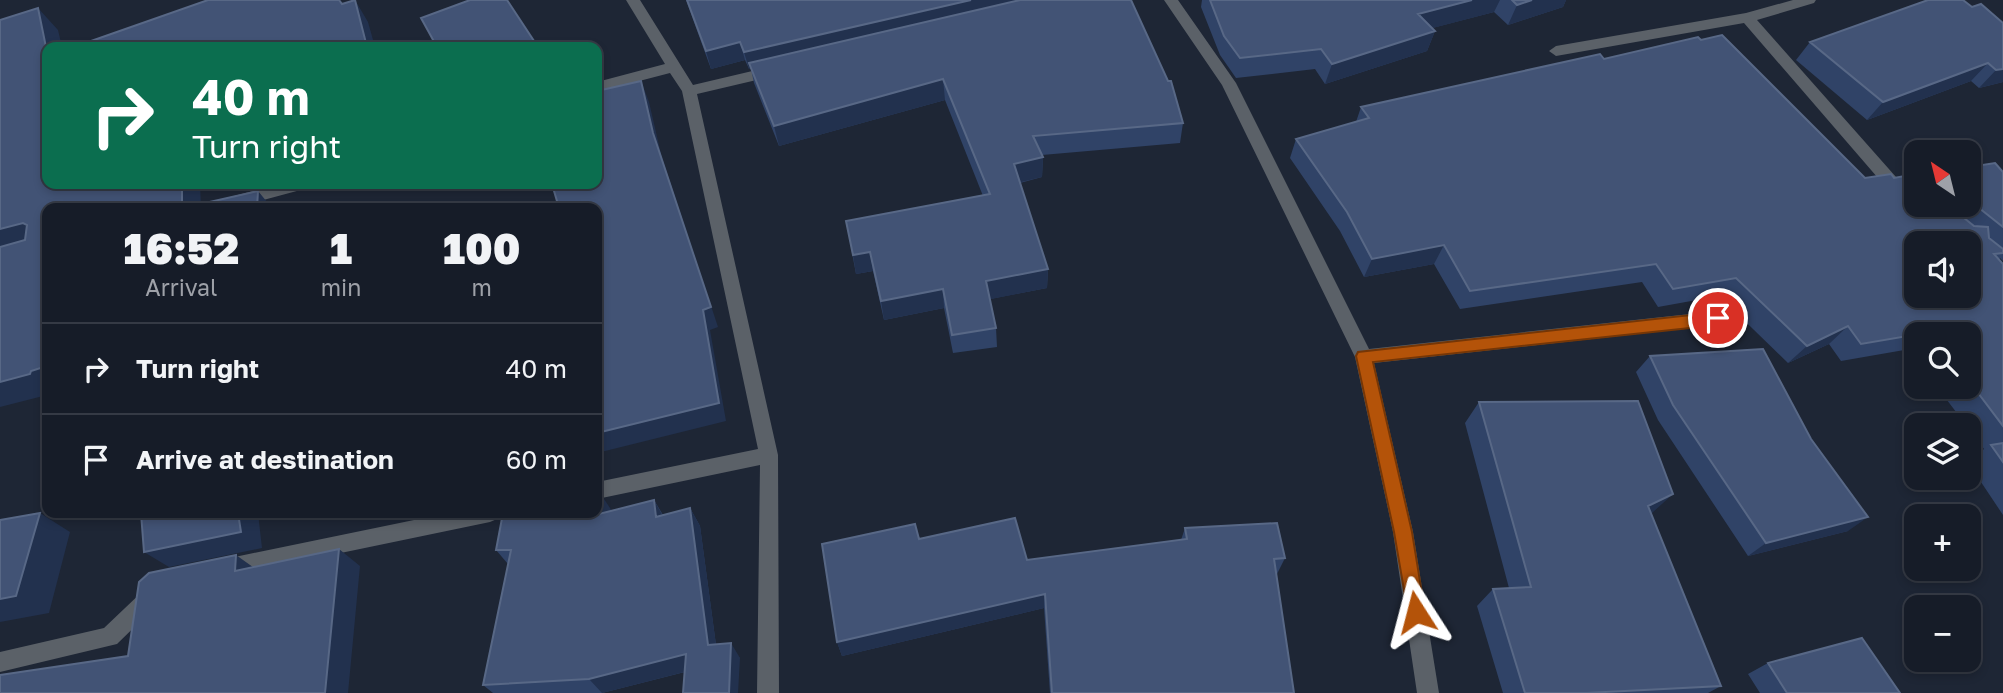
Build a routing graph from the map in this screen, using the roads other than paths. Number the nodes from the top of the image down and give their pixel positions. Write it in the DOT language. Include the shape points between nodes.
graph roads {
  1 [pos="633,0"];
  2 [pos="1171,0"];
  3 [pos="1809,0"];
  4 [pos="1747,18"];
  5 [pos="1556,51"];
  6 [pos="673,67"];
  7 [pos="783,69"];
  8 [pos="602,86"];
  9 [pos="689,91"];
  10 [pos="283,189"];
  11 [pos="1904,193"];
  12 [pos="230,203"];
  13 [pos="1718,318"];
  14 [pos="1364,356"];
  15 [pos="769,455"];
  16 [pos="602,490"];
  17 [pos="466,518"];
  18 [pos="209,571"];
  19 [pos="169,579"];
  20 [pos="0,662"];
  21 [pos="768,693"];
  22 [pos="1429,693"];
  1 -- 6 [label="street"];
  2 -- 14 [label="street" via="1229,83"];
  3 -- 4 [label="street"];
  4 -- 5 [label="street"];
  4 -- 11 [label="street"];
  6 -- 8 [label="street"];
  6 -- 9 [label="street"];
  7 -- 9 [label="street"];
  9 -- 15 [label="street"];
  10 -- 12 [label="street"];
  13 -- 14 [label="street"];
  14 -- 22 [label="street" via="1403,532"];
  15 -- 16 [label="street"];
  15 -- 21 [label="street"];
  17 -- 18 [label="street"];
  19 -- 20 [label="street" via="110,637"];
}
